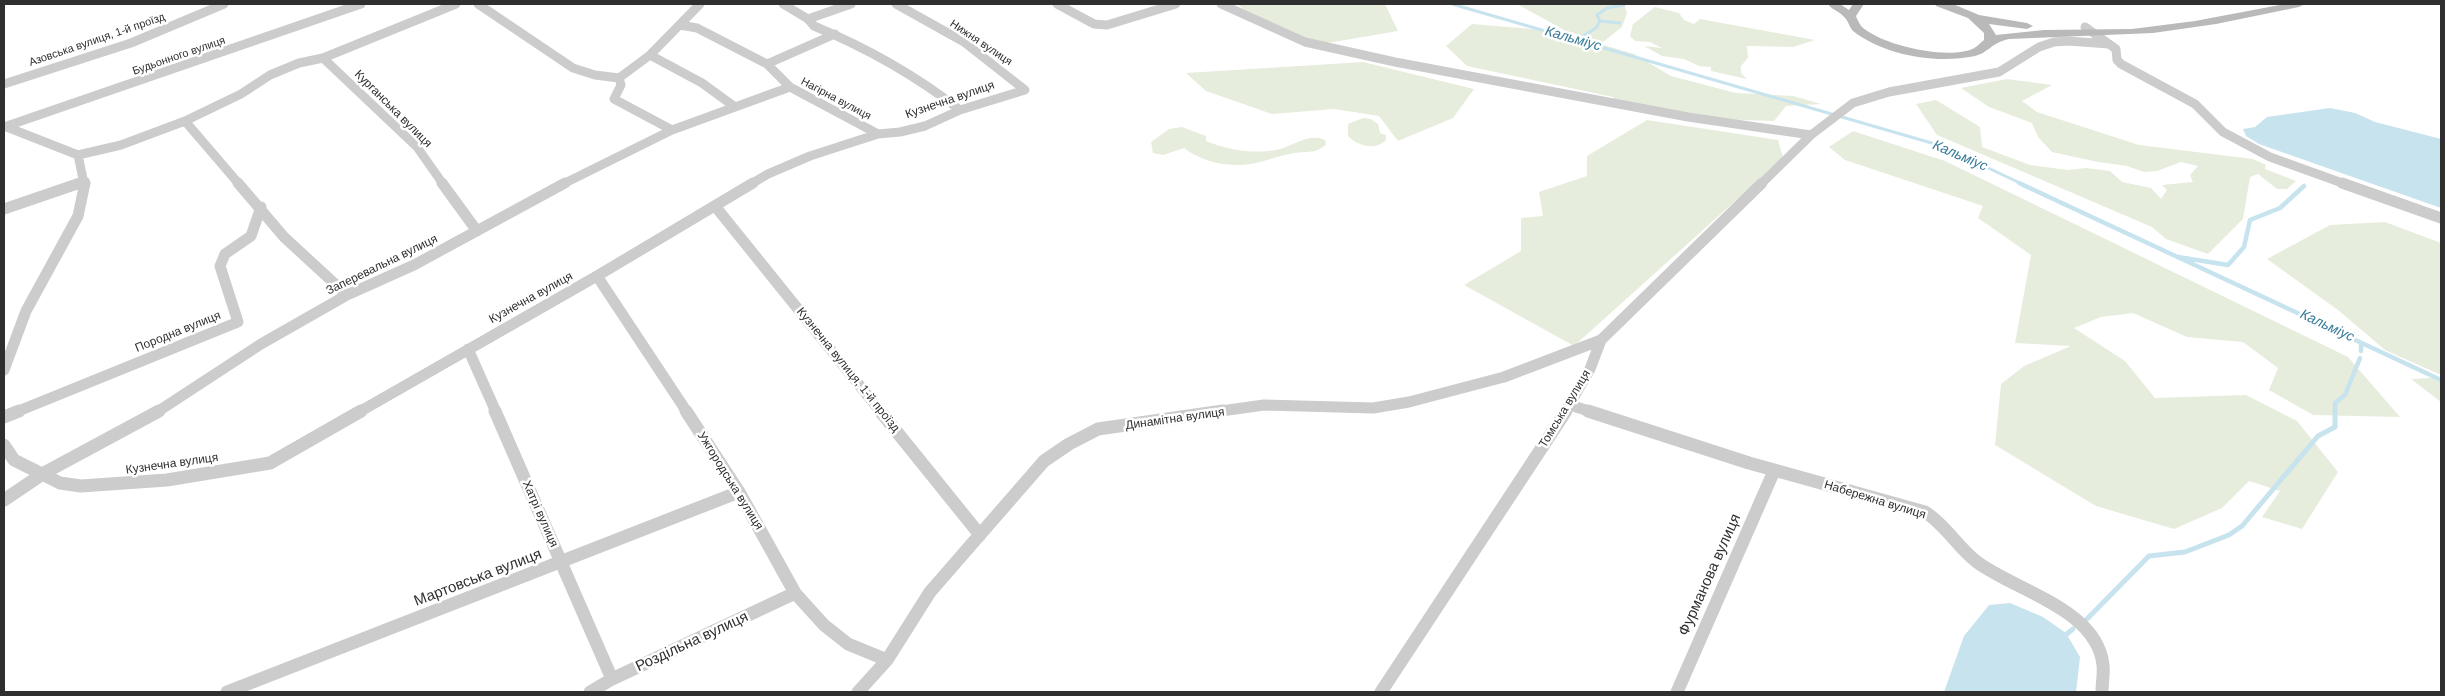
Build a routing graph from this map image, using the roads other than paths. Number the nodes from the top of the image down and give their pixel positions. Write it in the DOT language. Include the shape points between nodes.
graph roads {
  1 [pos="224,4"];
  2 [pos="361,4"];
  3 [pos="456,4"];
  4 [pos="478,4"];
  5 [pos="700,4"];
  6 [pos="783,4"];
  7 [pos="851,4"];
  8 [pos="901,4"];
  9 [pos="1057,4"];
  10 [pos="1176,4"];
  11 [pos="1221,4"];
  12 [pos="1833,4"];
  13 [pos="1859,4"];
  14 [pos="1940,4"];
  15 [pos="2258,4"];
  16 [pos="2299,4"];
  17 [pos="1849,15"];
  18 [pos="1975,18"];
  19 [pos="808,20"];
  20 [pos="680,25"];
  21 [pos="2090,31"];
  22 [pos="835,34"];
  23 [pos="1991,39"];
  24 [pos="2109,44"];
  25 [pos="650,55"];
  26 [pos="323,58"];
  27 [pos="766,64"];
  28 [pos="619,78"];
  29 [pos="4,84"];
  30 [pos="790,87"];
  31 [pos="1025,90"];
  32 [pos="735,107"];
  33 [pos="960,110"];
  34 [pos="184,121"];
  35 [pos="5,126"];
  36 [pos="672,130"];
  37 [pos="878,134"];
  38 [pos="1811,135"];
  39 [pos="78,155"];
  40 [pos="85,181"];
  41 [pos="715,206"];
  42 [pos="261,207"];
  43 [pos="4,209"];
  44 [pos="2441,218"];
  45 [pos="477,231"];
  46 [pos="597,276"];
  47 [pos="347,295"];
  48 [pos="1601,340"];
  49 [pos="468,349"];
  50 [pos="4,370"];
  51 [pos="1570,405"];
  52 [pos="4,417"];
  53 [pos="4,445"];
  54 [pos="1774,471"];
  55 [pos="44,473"];
  56 [pos="740,492"];
  57 [pos="4,500"];
  58 [pos="980,535"];
  59 [pos="562,563"];
  60 [pos="795,593"];
  61 [pos="887,660"];
  62 [pos="612,679"];
  63 [pos="227,692"];
  64 [pos="590,692"];
  65 [pos="858,692"];
  66 [pos="1380,692"];
  67 [pos="1677,692"];
  68 [pos="2102,692"];
  1 -- 29 [label="street, Азовська вулиця, 1-й проїзд" via="130,42"];
  2 -- 35 [label="street, Будьонного вулиця"];
  3 -- 26 [label="street"];
  4 -- 28 [label="street" via="573,68"];
  5 -- 20 [label="street"];
  6 -- 19 [label="street"];
  7 -- 19 [label="street"];
  8 -- 31 [label="street, Нижня вулиця" via="1010,76"];
  9 -- 10 [label="street" via="1099,25"];
  11 -- 38 [label="street" via="1305,42 1395,62 1688,117"];
  12 -- 17 [label="main road"];
  13 -- 17 [label="main road"];
  14 -- 18 [label="main road"];
  15 -- 21 [label="main road"];
  16 -- 21 [label="main road" via="2163,28"];
  17 -- 23 [label="main road" via="1852,23 1872,39 1927,55 1964,55 1987,46"];
  18 -- 21 [label="main road"];
  18 -- 23 [label="main road" via="1988,28"];
  19 -- 22 [label="street" via="814,26"];
  20 -- 25 [label="street"];
  20 -- 27 [label="street, Нагірна вулиця" via="697,28"];
  21 -- 23 [label="main road" via="2033,33"];
  21 -- 24 [label="street"];
  22 -- 27 [label="street"];
  22 -- 33 [label="street" via="930,85"];
  24 -- 38 [label="street, Томська вулиця" via="2055,42 2042,46 2000,72 1885,93 1845,108"];
  24 -- 44 [label="street" via="2116,49 2115,55 2121,64 2195,104 2206,117 2238,141 2270,157"];
  25 -- 28 [label="street"];
  25 -- 32 [label="street" via="702,83"];
  26 -- 34 [label="street" via="270,75 241,94"];
  26 -- 45 [label="street, Курганська вулиця" via="417,147"];
  27 -- 30 [label="street, Нагірна вулиця"];
  28 -- 36 [label="street" via="621,84 614,99"];
  30 -- 32 [label="street, Заперевальна вулиця"];
  30 -- 37 [label="street, Нагірна вулиця"];
  31 -- 33 [label="street, Кузнечна вулиця"];
  32 -- 36 [label="street, Заперевальна вулиця"];
  33 -- 37 [label="street, Кузнечна вулиця" via="925,126"];
  34 -- 39 [label="street" via="121,145"];
  34 -- 42 [label="street"];
  35 -- 39 [label="street"];
  36 -- 45 [label="street, Заперевальна вулиця" via="592,168"];
  37 -- 41 [label="street, Кузнечна вулиця" via="810,156 768,174"];
  38 -- 48 [label="street, Томська вулиця"];
  39 -- 40 [label="street"];
  40 -- 43 [label="street"];
  40 -- 50 [label="street" via="78,216 26,311"];
  41 -- 46 [label="street, Кузнечна вулиця"];
  41 -- 58 [label="street, Кузнечна вулиця, 1-й проїзд"];
  42 -- 47 [label="street" via="284,237"];
  42 -- 52 [label="street, Породна вулиця" via="251,236 226,254 220,266 238,322"];
  45 -- 47 [label="street, Заперевальна вулиця" via="414,265"];
  46 -- 49 [label="street, Кузнечна вулиця"];
  46 -- 56 [label="street, Ужгородська вулиця"];
  47 -- 55 [label="street, Заперевальна вулиця" via="261,344 145,420"];
  48 -- 51 [label="street, Томська вулиця" via="1590,369"];
  48 -- 58 [label="street, Динамітна вулиця" via="1504,377 1372,408 1264,405 1098,429 1044,461"];
  49 -- 55 [label="street, Кузнечна вулиця" via="270,463 116,485 60,483"];
  49 -- 59 [label="street, Хатрі вулиця"];
  51 -- 54 [label="street, Набережна вулиця"];
  51 -- 66 [label="street, Томська вулиця"];
  53 -- 55 [label="street, Кузнечна вулиця" via="14,460"];
  54 -- 67 [label="street, Фурманова вулиця"];
  54 -- 68 [label="street, Набережна вулиця" via="1928,513 1977,562 2083,624 2098,648 2104,680"];
  55 -- 57 [label="street, Заперевальна вулиця"];
  56 -- 59 [label="street, Мартовська вулиця"];
  56 -- 60 [label="street, Ужгородська вулиця"];
  58 -- 61 [label="street, Динамітна вулиця" via="930,592"];
  59 -- 62 [label="street, Хатрі вулиця"];
  59 -- 63 [label="street, Мартовська вулиця"];
  60 -- 61 [label="street, Ужгородська вулиця" via="824,625 848,644"];
  60 -- 62 [label="street, Роздільна вулиця"];
  61 -- 65 [label="street, Динамітна вулиця"];
  62 -- 64 [label="street, Роздільна вулиця"];
}
